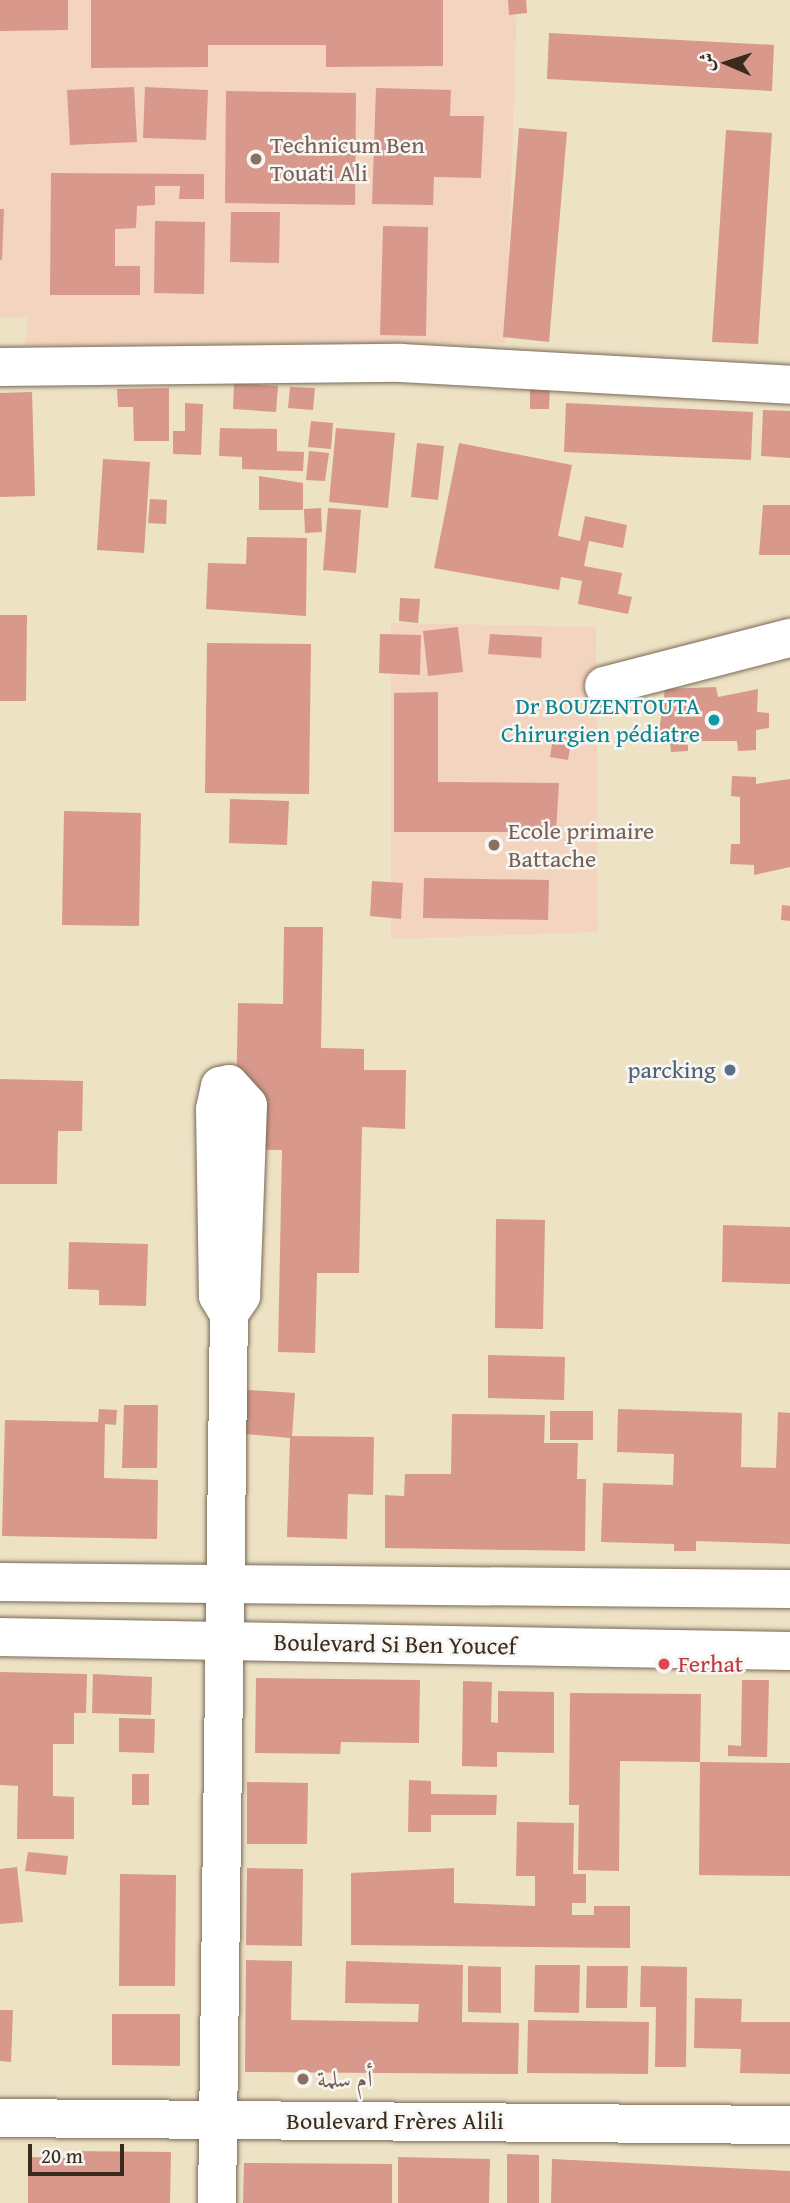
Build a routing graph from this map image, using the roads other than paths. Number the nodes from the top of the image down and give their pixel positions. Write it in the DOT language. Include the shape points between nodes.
graph roads {
  1 [pos="0,367"];
  2 [pos="790,385"];
  3 [pos="790,639"];
  4 [pos="604,686"];
  5 [pos="229,1314"];
  6 [pos="0,1582"];
  7 [pos="224,1584"];
  8 [pos="790,1589"];
  9 [pos="0,1637"];
  10 [pos="221,1641"];
  11 [pos="790,1651"];
  12 [pos="0,2118"];
  13 [pos="217,2120"];
  14 [pos="790,2125"];
  15 [pos="216,2203"];
  1 -- 2 [label="street" via="401,363"];
  3 -- 4 [label="street"];
  5 -- 7 [label="street"];
  6 -- 7 [label="street"];
  7 -- 8 [label="street"];
  7 -- 10 [label="street"];
  9 -- 10 [label="street, Boulevard Si Ben Youcef"];
  10 -- 11 [label="street, Boulevard Si Ben Youcef"];
  10 -- 13 [label="street"];
  12 -- 13 [label="street, Boulevard Frères Alili"];
  13 -- 14 [label="street, Boulevard Frères Alili"];
  13 -- 15 [label="street"];
}
